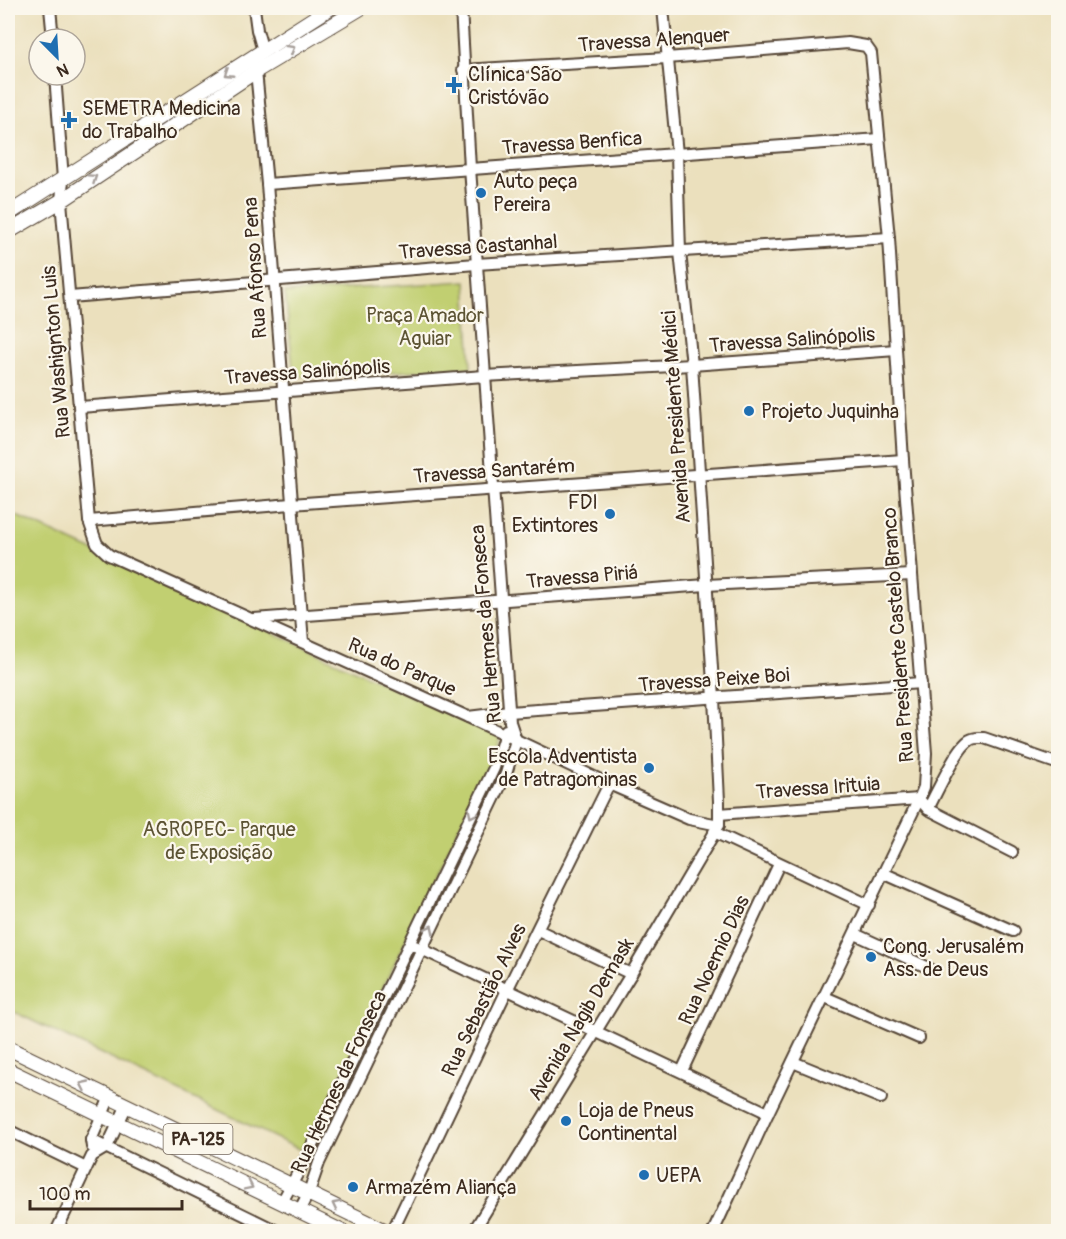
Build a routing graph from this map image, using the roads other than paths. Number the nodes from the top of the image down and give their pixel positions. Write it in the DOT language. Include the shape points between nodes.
graph roads {
  1 [pos="50,8"];
  2 [pos="254,8"];
  3 [pos="330,8"];
  4 [pos="361,8"];
  5 [pos="461,8"];
  6 [pos="663,8"];
  7 [pos="52,27"];
  8 [pos="848,43"];
  9 [pos="262,51"];
  10 [pos="667,58"];
  11 [pos="463,70"];
  12 [pos="256,71"];
  13 [pos="56,87"];
  14 [pos="879,139"];
  15 [pos="676,154"];
  16 [pos="470,168"];
  17 [pos="63,179"];
  18 [pos="267,184"];
  19 [pos="61,201"];
  20 [pos="8,214"];
  21 [pos="8,232"];
  22 [pos="889,238"];
  23 [pos="680,252"];
  24 [pos="476,264"];
  25 [pos="274,280"];
  26 [pos="70,297"];
  27 [pos="896,350"];
  28 [pos="692,365"];
  29 [pos="484,376"];
  30 [pos="282,392"];
  31 [pos="80,407"];
  32 [pos="903,460"];
  33 [pos="699,475"];
  34 [pos="493,490"];
  35 [pos="291,504"];
  36 [pos="88,522"];
  37 [pos="912,575"];
  38 [pos="706,585"];
  39 [pos="502,601"];
  40 [pos="301,615"];
  41 [pos="254,619"];
  42 [pos="303,642"];
  43 [pos="921,683"];
  44 [pos="714,698"];
  45 [pos="468,717"];
  46 [pos="510,717"];
  47 [pos="504,735"];
  48 [pos="516,740"];
  49 [pos="1053,762"];
  50 [pos="609,784"];
  51 [pos="920,800"];
  52 [pos="928,809"];
  53 [pos="717,823"];
  54 [pos="1012,852"];
  55 [pos="779,864"];
  56 [pos="883,873"];
  57 [pos="869,905"];
  58 [pos="538,930"];
  59 [pos="1013,931"];
  60 [pos="855,934"];
  61 [pos="409,944"];
  62 [pos="421,949"];
  63 [pos="929,968"];
  64 [pos="631,974"];
  65 [pos="507,990"];
  66 [pos="825,997"];
  67 [pos="595,1031"];
  68 [pos="919,1038"];
  69 [pos="8,1048"];
  70 [pos="34,1061"];
  71 [pos="793,1062"];
  72 [pos="8,1070"];
  73 [pos="682,1071"];
  74 [pos="26,1078"];
  75 [pos="110,1097"];
  76 [pos="881,1098"];
  77 [pos="127,1105"];
  78 [pos="768,1113"];
  79 [pos="102,1115"];
  80 [pos="118,1124"];
  81 [pos="8,1130"];
  82 [pos="91,1140"];
  83 [pos="107,1147"];
  84 [pos="92,1156"];
  85 [pos="87,1168"];
  86 [pos="292,1184"];
  87 [pos="309,1192"];
  88 [pos="282,1202"];
  89 [pos="299,1210"];
  90 [pos="56,1232"];
  91 [pos="279,1232"];
  92 [pos="343,1232"];
  93 [pos="390,1232"];
  94 [pos="473,1232"];
  95 [pos="713,1232"];
  1 -- 7 [label="street"];
  2 -- 9 [label="street"];
  3 -- 9 [label="main road"];
  12 -- 4 [label="main road, one-way"];
  5 -- 11 [label="street, Rua Hermes da Fonseca"];
  6 -- 10 [label="street, Avenida Presidente Médici"];
  8 -- 10 [label="street, Travessa Alenquer"];
  8 -- 14 [label="street, Rua Presidente Castelo Branco" via="866,46 871,53"];
  9 -- 17 [label="main road, one-way"];
  10 -- 11 [label="street, Travessa Alenquer"];
  10 -- 15 [label="street, Avenida Presidente Médici"];
  11 -- 16 [label="street, Rua Hermes da Fonseca"];
  12 -- 18 [label="street, Rua Afonso Pena"];
  19 -- 12 [label="main road, one-way"];
  13 -- 17 [label="street, Rua Washignton Luis"];
  14 -- 15 [label="street, Travessa Benfica"];
  14 -- 22 [label="street, Rua Presidente Castelo Branco"];
  15 -- 16 [label="street, Travessa Benfica"];
  15 -- 23 [label="street, Avenida Presidente Médici"];
  16 -- 18 [label="street, Travessa Benfica"];
  16 -- 24 [label="street, Rua Hermes da Fonseca"];
  17 -- 19 [label="street, Rua Washignton Luis"];
  17 -- 20 [label="main road"];
  18 -- 25 [label="street, Rua Afonso Pena"];
  19 -- 21 [label="main road"];
  19 -- 26 [label="street, Rua Washignton Luis"];
  22 -- 23 [label="street, Travessa Castanhal"];
  22 -- 27 [label="street, Rua Presidente Castelo Branco"];
  23 -- 24 [label="street, Travessa Castanhal"];
  23 -- 28 [label="street, Avenida Presidente Médici"];
  24 -- 25 [label="street, Travessa Castanhal"];
  24 -- 29 [label="street, Rua Hermes da Fonseca"];
  25 -- 26 [label="street, Travessa Castanhal"];
  25 -- 30 [label="street, Rua Afonso Pena"];
  26 -- 31 [label="street, Rua Washignton Luis"];
  27 -- 28 [label="street, Travessa Salinópolis"];
  27 -- 32 [label="street, Rua Presidente Castelo Branco"];
  28 -- 29 [label="street, Travessa Salinópolis"];
  28 -- 33 [label="street, Avenida Presidente Médici"];
  29 -- 30 [label="street, Travessa Salinópolis"];
  29 -- 34 [label="street, Rua Hermes da Fonseca"];
  30 -- 31 [label="street, Travessa Salinópolis"];
  30 -- 35 [label="street, Rua Afonso Pena"];
  31 -- 36 [label="street, Rua Washignton Luis"];
  32 -- 33 [label="street, Travessa Santarém"];
  32 -- 37 [label="street, Rua Presidente Castelo Branco"];
  33 -- 34 [label="street, Travessa Santarém"];
  33 -- 38 [label="street, Avenida Presidente Médici"];
  34 -- 35 [label="street, Travessa Santarém"];
  34 -- 39 [label="street, Rua Hermes da Fonseca"];
  35 -- 36 [label="street, Travessa Santarém"];
  35 -- 40 [label="street, Rua Afonso Pena"];
  36 -- 41 [label="street, Rua do Parque" via="97,544 109,555"];
  37 -- 38 [label="street, Travessa Piriá"];
  37 -- 43 [label="street, Rua Presidente Castelo Branco"];
  38 -- 39 [label="street, Travessa Piriá"];
  38 -- 44 [label="street, Avenida Presidente Médici"];
  39 -- 40 [label="street, Travessa Piriá"];
  39 -- 46 [label="street, Rua Hermes da Fonseca"];
  40 -- 41 [label="street, Travessa Piriá"];
  40 -- 42 [label="street, Rua Afonso Pena"];
  41 -- 42 [label="street, Rua do Parque"];
  42 -- 45 [label="street, Rua do Parque"];
  43 -- 44 [label="street, Travessa Peixe Boi"];
  43 -- 51 [label="street, Rua Presidente Castelo Branco" via="926,753"];
  44 -- 46 [label="street, Travessa Peixe Boi"];
  44 -- 53 [label="street, Avenida Presidente Médici"];
  45 -- 46 [label="street, Travessa Peixe Boi"];
  45 -- 47 [label="street, Rua do Parque"];
  46 -- 47 [label="street"];
  46 -- 48 [label="street, Rua Hermes da Fonseca"];
  47 -- 48 [label="street, Rua do Parque"];
  47 -- 61 [label="street, one-way" via="494,768"];
  48 -- 50 [label="street, Rua do Parque"];
  62 -- 48 [label="street, Rua Hermes da Fonseca, one-way" via="506,774"];
  49 -- 52 [label="street" via="984,738 971,739 957,754"];
  50 -- 53 [label="street, Rua do Parque" via="689,819"];
  50 -- 58 [label="street, Rua Sebastião Alves"];
  51 -- 52 [label="street"];
  51 -- 53 [label="street, Travessa Irituia"];
  51 -- 56 [label="street, Rua Presidente Castelo Branco"];
  52 -- 54 [label="street"];
  53 -- 55 [label="street"];
  53 -- 64 [label="street, Avenida Nagib Demask"];
  55 -- 57 [label="street"];
  55 -- 73 [label="street, Rua Noemio Dias"];
  56 -- 57 [label="street, Rua Presidente Castelo Branco"];
  56 -- 59 [label="street"];
  57 -- 60 [label="street, Rua Presidente Castelo Branco"];
  58 -- 64 [label="street"];
  58 -- 65 [label="street, Rua Sebastião Alves"];
  60 -- 63 [label="street"];
  60 -- 66 [label="street, Rua Presidente Castelo Branco"];
  61 -- 62 [label="street"];
  61 -- 86 [label="street"];
  62 -- 65 [label="street"];
  62 -- 87 [label="street, Rua Hermes da Fonseca" via="319,1163"];
  64 -- 67 [label="street, Avenida Nagib Demask"];
  65 -- 67 [label="street"];
  65 -- 93 [label="street, Rua Sebastião Alves"];
  66 -- 68 [label="street"];
  66 -- 71 [label="street, Rua Presidente Castelo Branco"];
  67 -- 73 [label="street"];
  67 -- 94 [label="street, Avenida Nagib Demask"];
  69 -- 70 [label="main road, PA-125 / PA-125"];
  70 -- 74 [label="main road"];
  75 -- 70 [label="main road, PA-125 / PA-125, one-way"];
  71 -- 76 [label="street"];
  71 -- 78 [label="street, Rua Presidente Castelo Branco"];
  72 -- 74 [label="main road, PA-125"];
  73 -- 78 [label="street"];
  74 -- 79 [label="main road, PA-125"];
  75 -- 77 [label="main road, PA-125 / PA-125"];
  75 -- 79 [label="street"];
  77 -- 80 [label="street"];
  77 -- 86 [label="main road, PA-125 / PA-125"];
  78 -- 95 [label="street, Rua Presidente Castelo Branco"];
  79 -- 80 [label="main road, PA-125"];
  79 -- 82 [label="street"];
  80 -- 83 [label="street"];
  80 -- 88 [label="main road, PA-125, one-way"];
  81 -- 85 [label="street"];
  82 -- 83 [label="street"];
  82 -- 84 [label="street"];
  83 -- 84 [label="street"];
  83 -- 91 [label="street"];
  84 -- 85 [label="street"];
  85 -- 90 [label="street"];
  86 -- 87 [label="main road, PA-125 / PA-125"];
  86 -- 88 [label="street"];
  87 -- 89 [label="street, Rua Hermes da Fonseca"];
  93 -- 87 [label="main road, PA-125 / PA-125, one-way"];
  88 -- 89 [label="main road, PA-125"];
  89 -- 92 [label="main road, PA-125"];
}
